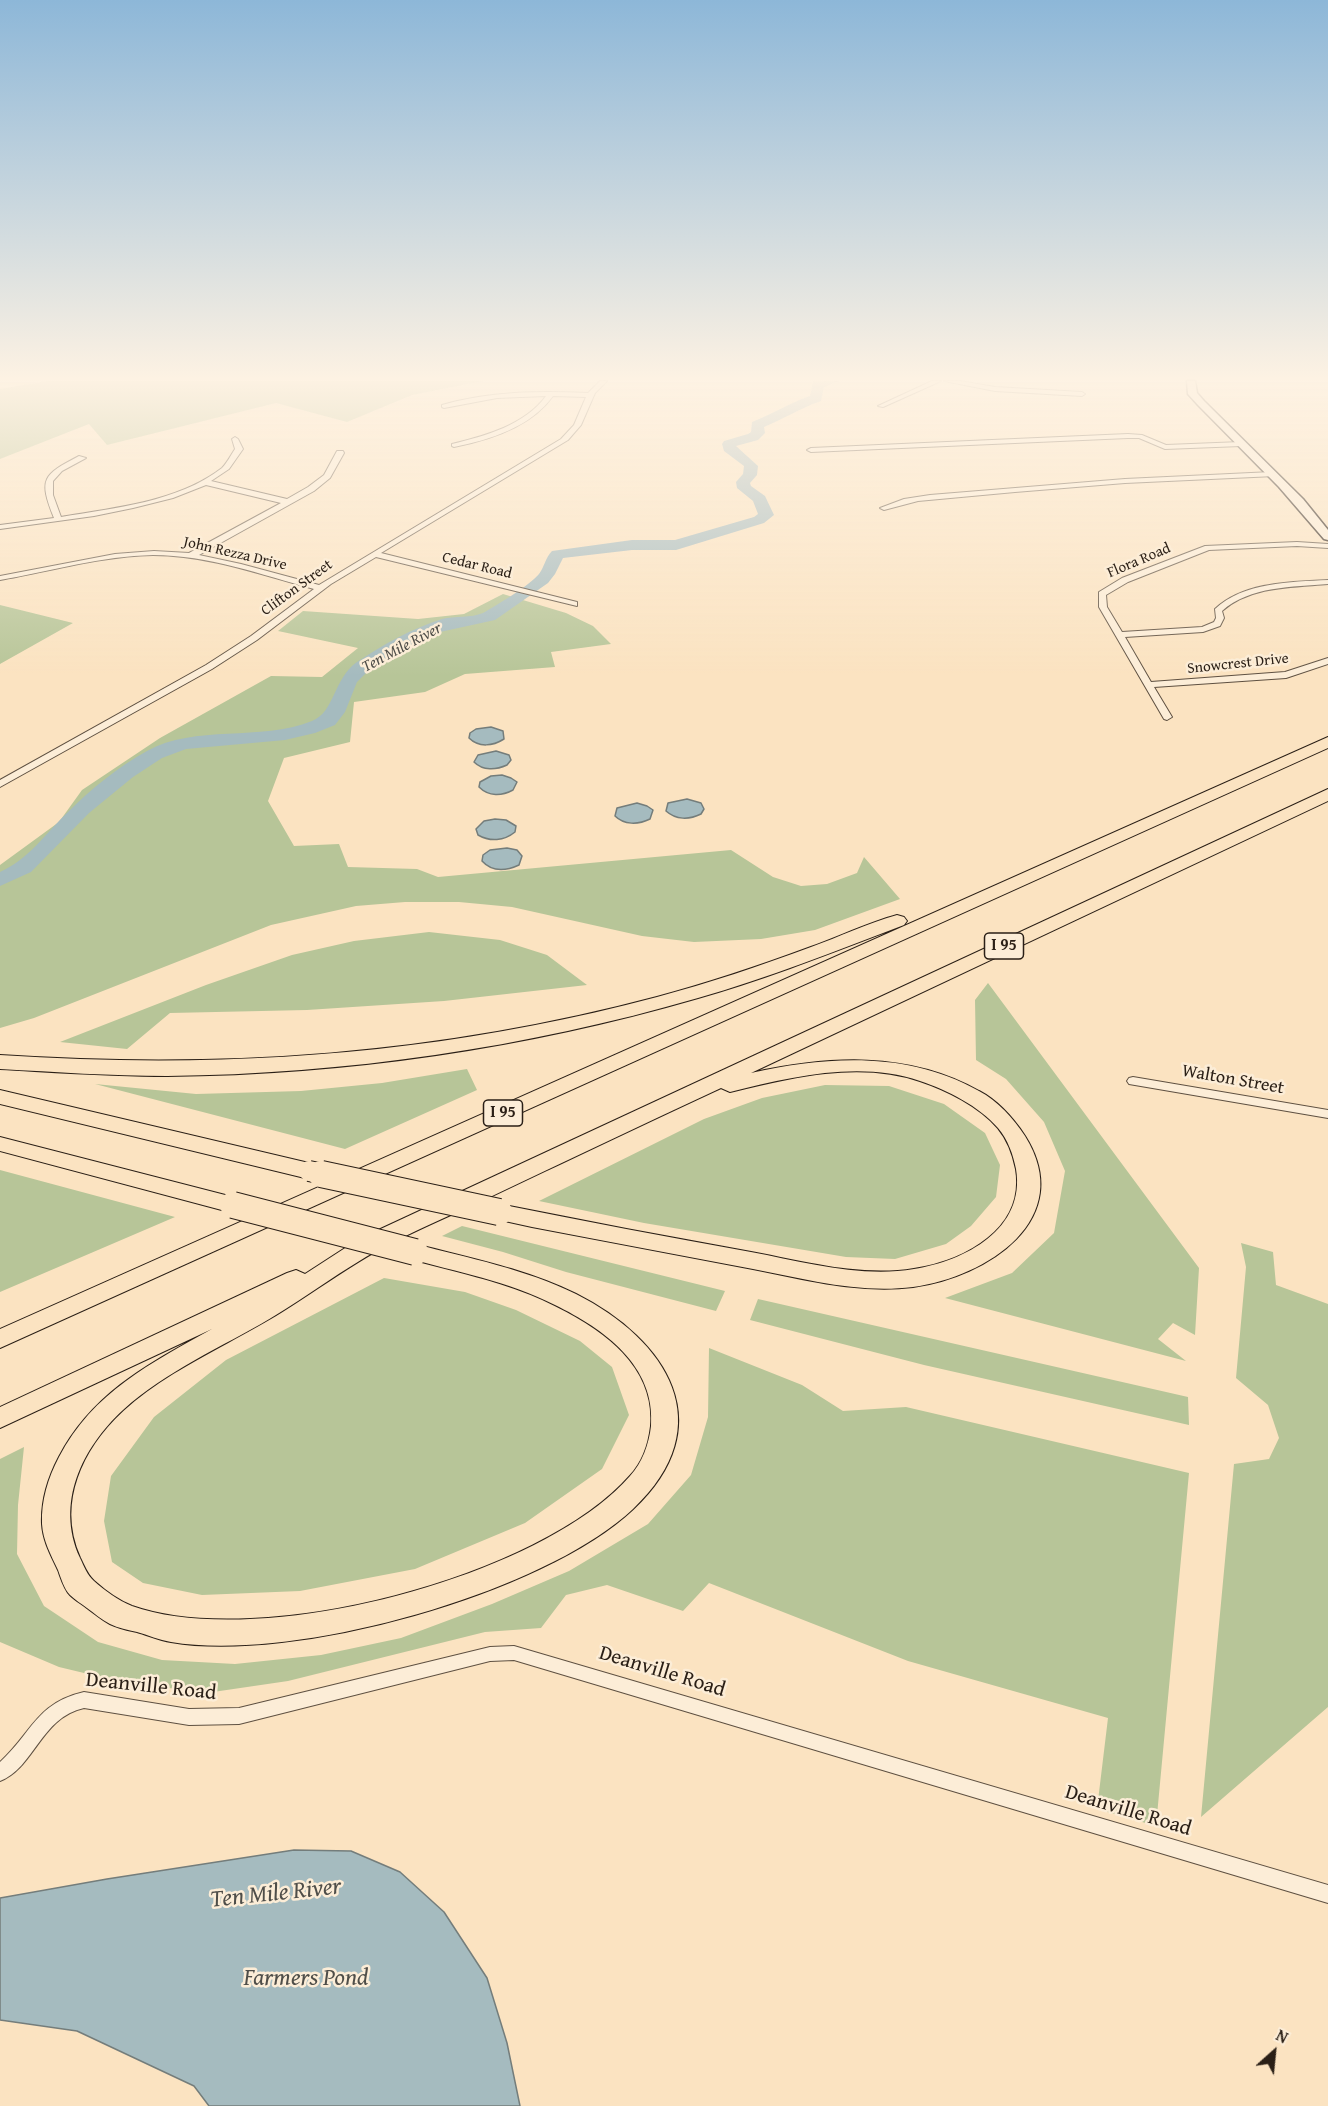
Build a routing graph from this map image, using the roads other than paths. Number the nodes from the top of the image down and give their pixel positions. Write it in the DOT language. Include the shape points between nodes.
graph roads {
  1 [pos="51,479"];
  2 [pos="209,479"];
  3 [pos="323,479"];
  4 [pos="498,479"];
  5 [pos="1161,479"];
  6 [pos="1277,479"];
  7 [pos="204,482"];
  8 [pos="288,502"];
  9 [pos="884,508"];
  10 [pos="58,519"];
  11 [pos="0,527"];
  12 [pos="1328,537"];
  13 [pos="1328,546"];
  14 [pos="374,554"];
  15 [pos="190,556"];
  16 [pos="0,578"];
  17 [pos="1328,582"];
  18 [pos="321,588"];
  19 [pos="573,604"];
  20 [pos="1121,634"];
  21 [pos="1328,661"];
  22 [pos="1149,685"];
  23 [pos="1167,717"];
  24 [pos="1328,742"];
  25 [pos="0,784"];
  26 [pos="1328,794"];
  27 [pos="1006,887"];
  28 [pos="0,1062"];
  29 [pos="1133,1081"];
  30 [pos="0,1097"];
  31 [pos="680,1098"];
  32 [pos="1328,1114"];
  33 [pos="0,1144"];
  34 [pos="368,1245"];
  35 [pos="0,1339"];
  36 [pos="0,1418"];
  37 [pos="0,1773"];
  38 [pos="1328,1894"];
  1 -- 10 [label="street" via="47,492"];
  2 -- 7 [label="street"];
  3 -- 8 [label="street"];
  4 -- 14 [label="street, Clifton Street"];
  5 -- 9 [label="street" via="1082,483 896,502"];
  6 -- 12 [label="main road"];
  7 -- 8 [label="street"];
  7 -- 10 [label="street" via="147,504"];
  8 -- 15 [label="street"];
  10 -- 11 [label="street"];
  13 -- 20 [label="street, Flora Road" via="1208,548 1125,580 1102,594 1103,607"];
  14 -- 18 [label="street, Clifton Street"];
  14 -- 19 [label="street, Cedar Road"];
  15 -- 16 [label="street, John Rezza Drive" via="156,553 97,558"];
  15 -- 18 [label="street, John Rezza Drive"];
  17 -- 20 [label="street" via="1272,586 1250,593 1222,606 1217,624 1203,629"];
  18 -- 25 [label="street, Clifton Street" via="209,667"];
  20 -- 22 [label="street, Flora Road"];
  21 -- 22 [label="street, Snowcrest Drive" via="1286,675"];
  22 -- 23 [label="street, Flora Road"];
  24 -- 27 [label="highway, I 95"];
  26 -- 31 [label="highway, I 95"];
  27 -- 28 [label="highway" via="932,908 705,990 485,1040 343,1059 247,1066 102,1067"];
  27 -- 35 [label="highway, I 95"];
  29 -- 32 [label="street, Walton Street"];
  30 -- 31 [label="highway, bridge" via="309,1172 499,1212 860,1278 897,1279 952,1269 984,1254 1009,1235 1029,1200 1028,1161 1008,1125 972,1096 927,1076 878,1066 826,1067 768,1076"];
  31 -- 34 [label="highway, I 95"];
  33 -- 34 [label="highway, bridge" via="415,1252 545,1290 605,1322 638,1348 656,1376 663,1396 665,1419 659,1452 636,1488 598,1520 517,1565 427,1599 344,1620 261,1630 185,1631 142,1625 106,1609 92,1598 69,1572 62,1557 56,1527 61,1484 74,1453 113,1404 145,1380 300,1291"];
  34 -- 36 [label="highway, I 95"];
  37 -- 38 [label="street, Deanville Road" via="20,1755 54,1712 75,1701 189,1717 239,1716 490,1654 514,1653"];
}
